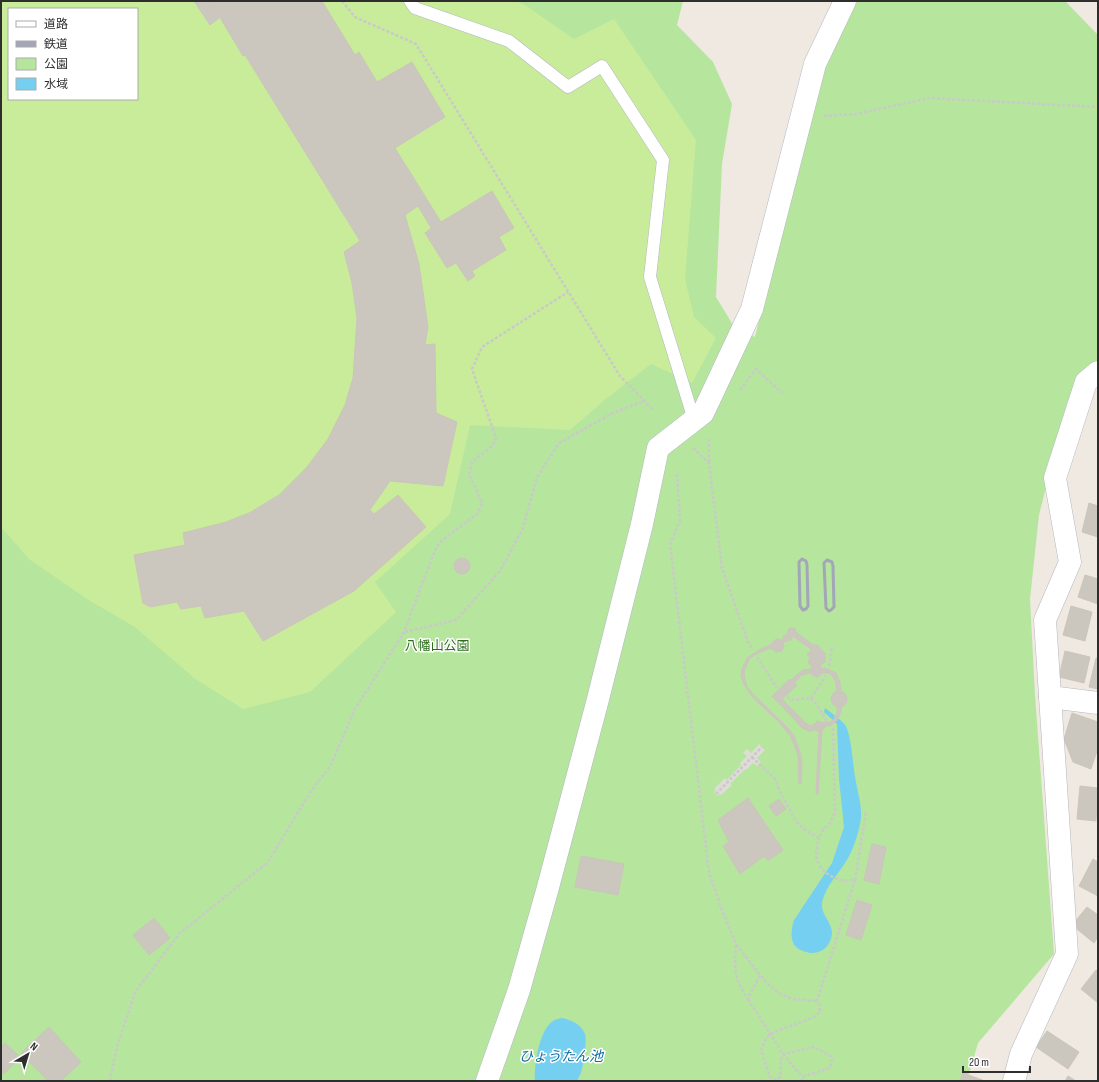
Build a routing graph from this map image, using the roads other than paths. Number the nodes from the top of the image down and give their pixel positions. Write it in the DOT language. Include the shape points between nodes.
graph roads {
  1 [pos="410,1"];
  2 [pos="845,1"];
  3 [pos="1098,372"];
  4 [pos="694,420"];
  5 [pos="1050,697"];
  6 [pos="1098,703"];
  7 [pos="487,1081"];
  8 [pos="1014,1081"];
  1 -- 4 [label="lane" via="415,8 509,41 568,87 602,66 663,160 650,277"];
  2 -- 4 [label="street" via="815,64 752,309 703,413"];
  3 -- 5 [label="street" via="1086,382 1055,478 1070,562 1045,620"];
  4 -- 7 [label="street" via="658,448 597,703 547,891 519,990"];
  5 -- 6 [label="street"];
  5 -- 8 [label="street" via="1067,954 1021,1054"];
}
